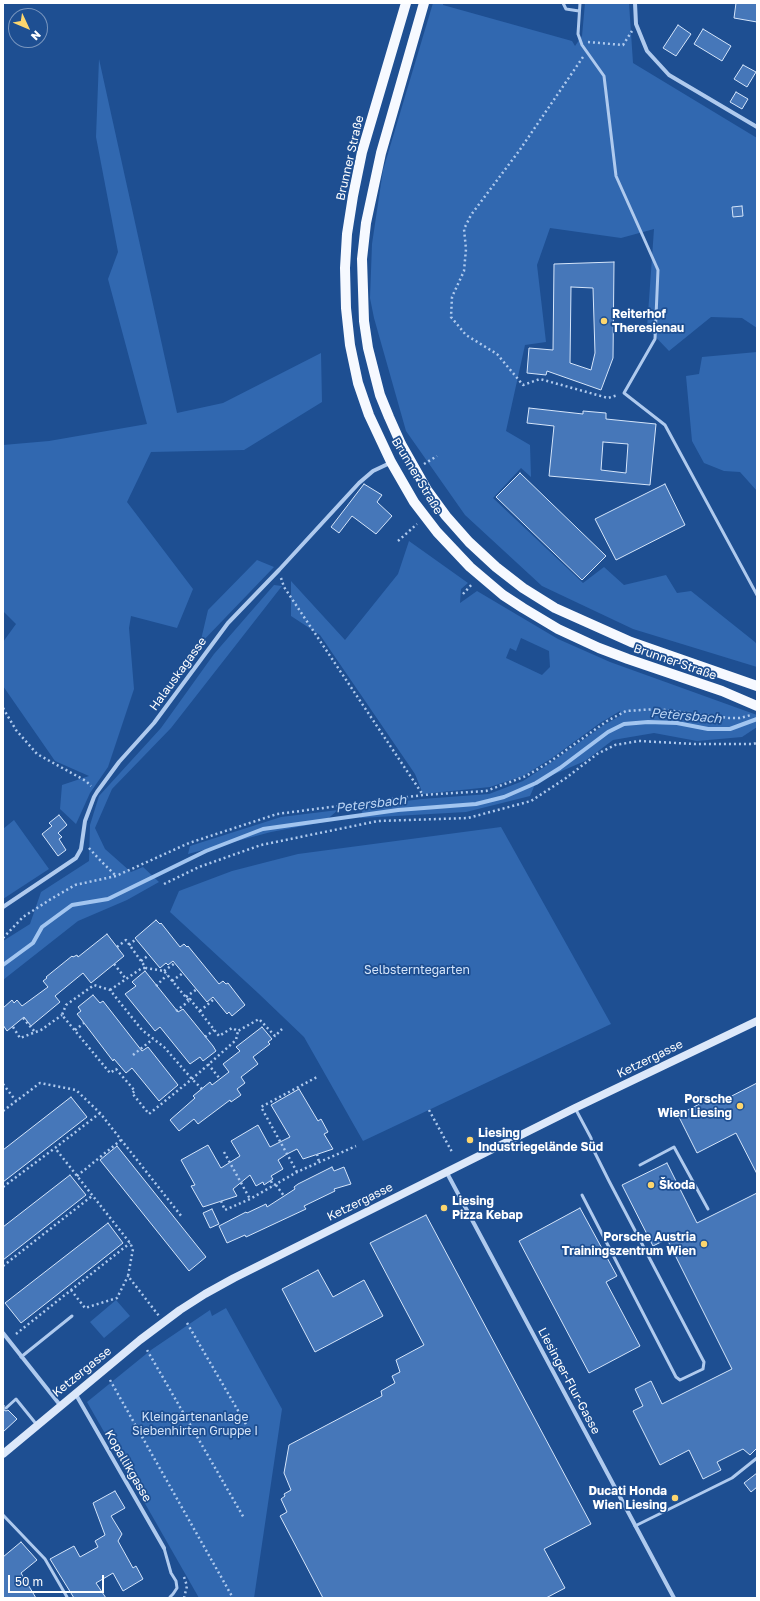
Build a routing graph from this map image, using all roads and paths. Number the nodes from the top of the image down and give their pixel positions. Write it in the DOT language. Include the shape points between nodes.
graph roads {
  1 [pos="406,3"];
  2 [pos="424,3"];
  3 [pos="563,3"];
  4 [pos="580,3"];
  5 [pos="635,3"];
  6 [pos="579,11"];
  7 [pos="636,24"];
  8 [pos="581,42"];
  9 [pos="586,51"];
  10 [pos="757,127"];
  11 [pos="624,393"];
  12 [pos="391,462"];
  13 [pos="425,517"];
  14 [pos="398,541"];
  15 [pos="279,570"];
  16 [pos="757,595"];
  17 [pos="757,686"];
  18 [pos="3,708"];
  19 [pos="754,708"];
  20 [pos="757,743"];
  21 [pos="97,792"];
  22 [pos="423,795"];
  23 [pos="82,844"];
  24 [pos="116,876"];
  25 [pos="164,884"];
  26 [pos="3,907"];
  27 [pos="3,938"];
  28 [pos="136,939"];
  29 [pos="129,944"];
  30 [pos="117,947"];
  31 [pos="149,955"];
  32 [pos="141,961"];
  33 [pos="175,963"];
  34 [pos="114,964"];
  35 [pos="146,968"];
  36 [pos="164,971"];
  37 [pos="183,973"];
  38 [pos="167,975"];
  39 [pos="126,979"];
  40 [pos="172,981"];
  41 [pos="156,986"];
  42 [pos="197,988"];
  43 [pos="110,990"];
  44 [pos="186,997"];
  45 [pos="214,999"];
  46 [pos="189,1001"];
  47 [pos="176,1011"];
  48 [pos="200,1011"];
  49 [pos="62,1015"];
  50 [pos="23,1018"];
  51 [pos="757,1020"];
  52 [pos="84,1023"];
  53 [pos="12,1027"];
  54 [pos="282,1029"];
  55 [pos="75,1030"];
  56 [pos="214,1030"];
  57 [pos="238,1031"];
  58 [pos="35,1032"];
  59 [pos="205,1037"];
  60 [pos="153,1039"];
  61 [pos="133,1055"];
  62 [pos="208,1064"];
  63 [pos="317,1077"];
  64 [pos="192,1079"];
  65 [pos="220,1079"];
  66 [pos="3,1084"];
  67 [pos="202,1089"];
  68 [pos="16,1101"];
  69 [pos="575,1108"];
  70 [pos="429,1110"];
  71 [pos="3,1111"];
  72 [pos="100,1113"];
  73 [pos="121,1140"];
  74 [pos="356,1146"];
  75 [pos="55,1148"];
  76 [pos="224,1152"];
  77 [pos="452,1152"];
  78 [pos="317,1154"];
  79 [pos="319,1162"];
  80 [pos="640,1165"];
  81 [pos="297,1172"];
  82 [pos="447,1172"];
  83 [pos="77,1176"];
  84 [pos="271,1181"];
  85 [pos="275,1185"];
  86 [pos="3,1188"];
  87 [pos="582,1195"];
  88 [pos="92,1196"];
  89 [pos="284,1196"];
  90 [pos="250,1199"];
  91 [pos="222,1201"];
  92 [pos="708,1209"];
  93 [pos="182,1217"];
  94 [pos="130,1243"];
  95 [pos="3,1266"];
  96 [pos="128,1276"];
  97 [pos="71,1290"];
  98 [pos="72,1316"];
  99 [pos="164,1322"];
  100 [pos="188,1323"];
  101 [pos="3,1333"];
  102 [pos="16,1334"];
  103 [pos="147,1350"];
  104 [pos="21,1356"];
  105 [pos="110,1380"];
  106 [pos="75,1393"];
  107 [pos="60,1405"];
  108 [pos="6,1408"];
  109 [pos="37,1425"];
  110 [pos="247,1426"];
  111 [pos="3,1454"];
  112 [pos="757,1458"];
  113 [pos="3,1515"];
  114 [pos="244,1518"];
  115 [pos="635,1526"];
  116 [pos="164,1548"];
  117 [pos="68,1597"];
  118 [pos="170,1597"];
  119 [pos="233,1598"];
  120 [pos="674,1598"];
  1 -- 12 [label="main road, Brunner Straße" via="362,152 348,227 345,268 350,344 358,383 369,415"];
  2 -- 17 [label="main road, Brunner Straße" via="379,160 366,223 362,259 364,321 370,354 380,394 401,444 427,490 446,516 469,542 523,588 555,608 631,642"];
  3 -- 6 [label="lane" via="566,8"];
  4 -- 6 [label="lane"];
  5 -- 7 [label="street"];
  6 -- 8 [label="lane" via="578,34"];
  7 -- 8 [label="path" via="623,45"];
  7 -- 10 [label="street" via="647,51 669,76"];
  8 -- 9 [label="lane"];
  9 -- 11 [label="lane" via="604,76 616,176 658,270 655,339"];
  9 -- 11 [label="path" via="519,151 471,214 464,229 464,271 452,296 451,317 466,335 497,354 523,385 540,379 608,398"];
  11 -- 16 [label="lane" via="665,425"];
  12 -- 13 [label="main road, Brunner Straße"];
  12 -- 15 [label="street, Halauskagasse" via="373,471 359,483"];
  13 -- 14 [label="path"];
  13 -- 19 [label="main road, Brunner Straße" via="436,532 503,595 558,629 628,659 722,692"];
  15 -- 21 [label="street, Halauskagasse" via="228,623 154,723 119,762"];
  15 -- 22 [label="path" via="284,587"];
  18 -- 21 [label="path" via="16,730 36,754 86,781"];
  19 -- 22 [label="path" via="740,718 657,709 626,711 526,776 486,791"];
  20 -- 25 [label="path" via="695,744 639,741 615,745 597,754 531,801 468,818 378,822 261,845 199,867"];
  21 -- 23 [label="street, Halauskagasse" via="85,821"];
  22 -- 24 [label="path" via="277,814 189,843"];
  23 -- 24 [label="path" via="92,850"];
  23 -- 26 [label="street, Halauskagasse" via="76,858 71,862"];
  24 -- 27 [label="path" via="75,885 24,917"];
  28 -- 29 [label="path"];
  29 -- 30 [label="path" via="126,940"];
  29 -- 32 [label="path"];
  31 -- 32 [label="path"];
  32 -- 35 [label="path"];
  33 -- 36 [label="path"];
  34 -- 39 [label="path"];
  35 -- 36 [label="path"];
  35 -- 39 [label="path"];
  36 -- 38 [label="path"];
  37 -- 40 [label="path"];
  38 -- 40 [label="path"];
  38 -- 41 [label="path"];
  39 -- 43 [label="path"];
  40 -- 44 [label="path"];
  42 -- 44 [label="path"];
  43 -- 49 [label="path" via="94,985 66,1005"];
  43 -- 60 [label="path" via="142,1030"];
  44 -- 46 [label="path"];
  45 -- 48 [label="path"];
  46 -- 47 [label="path"];
  46 -- 48 [label="path" via="190,999"];
  48 -- 56 [label="path"];
  49 -- 55 [label="path"];
  49 -- 58 [label="path"];
  50 -- 58 [label="path"];
  51 -- 69 [label="main road, Ketzergasse"];
  52 -- 55 [label="path"];
  53 -- 58 [label="path" via="20,1038"];
  54 -- 57 [label="path" via="275,1036 259,1019"];
  55 -- 64 [label="path" via="110,1073 116,1069 135,1091 132,1093 149,1114"];
  56 -- 57 [label="path" via="219,1036 232,1028"];
  56 -- 59 [label="path"];
  57 -- 62 [label="path" via="236,1040"];
  60 -- 61 [label="path"];
  60 -- 64 [label="path" via="164,1047"];
  62 -- 64 [label="path"];
  62 -- 65 [label="path"];
  63 -- 81 [label="path" via="261,1108"];
  64 -- 67 [label="path"];
  66 -- 68 [label="path"];
  68 -- 71 [label="path"];
  68 -- 72 [label="path" via="40,1083 76,1090"];
  69 -- 82 [label="main road, Ketzergasse"];
  69 -- 87 [label="lane" via="609,1181 704,1362 703,1369 680,1380 676,1377"];
  70 -- 77 [label="path"];
  72 -- 73 [label="path"];
  72 -- 75 [label="path"];
  73 -- 83 [label="path"];
  73 -- 93 [label="path"];
  74 -- 79 [label="path"];
  75 -- 83 [label="path"];
  75 -- 86 [label="path"];
  76 -- 90 [label="path"];
  78 -- 79 [label="path"];
  79 -- 81 [label="path"];
  80 -- 92 [label="lane" via="674,1147"];
  81 -- 85 [label="path"];
  82 -- 99 [label="main road, Ketzergasse" via="234,1278"];
  82 -- 115 [label="street, Liesinger-Flur-Gasse"];
  83 -- 88 [label="path"];
  84 -- 85 [label="path"];
  85 -- 89 [label="path"];
  85 -- 90 [label="path"];
  88 -- 94 [label="path"];
  88 -- 95 [label="path"];
  90 -- 91 [label="path" via="225,1210"];
  94 -- 96 [label="path" via="133,1249"];
  94 -- 97 [label="path"];
  96 -- 97 [label="path" via="117,1298 85,1308"];
  96 -- 99 [label="path"];
  97 -- 102 [label="path"];
  98 -- 104 [label="lane"];
  99 -- 106 [label="main road, Ketzergasse"];
  100 -- 110 [label="path"];
  101 -- 104 [label="street"];
  103 -- 114 [label="path"];
  104 -- 107 [label="street"];
  105 -- 119 [label="path"];
  106 -- 107 [label="main road, Ketzergasse"];
  106 -- 116 [label="street, Kopallikgasse"];
  107 -- 109 [label="main road, Ketzergasse"];
  108 -- 109 [label="lane" via="16,1399"];
  109 -- 111 [label="main road, Ketzergasse"];
  112 -- 115 [label="lane" via="732,1478"];
  113 -- 117 [label="lane" via="45,1559"];
  115 -- 120 [label="street, Liesinger-Flur-Gasse"];
  116 -- 118 [label="lane" via="177,1588"];
}
